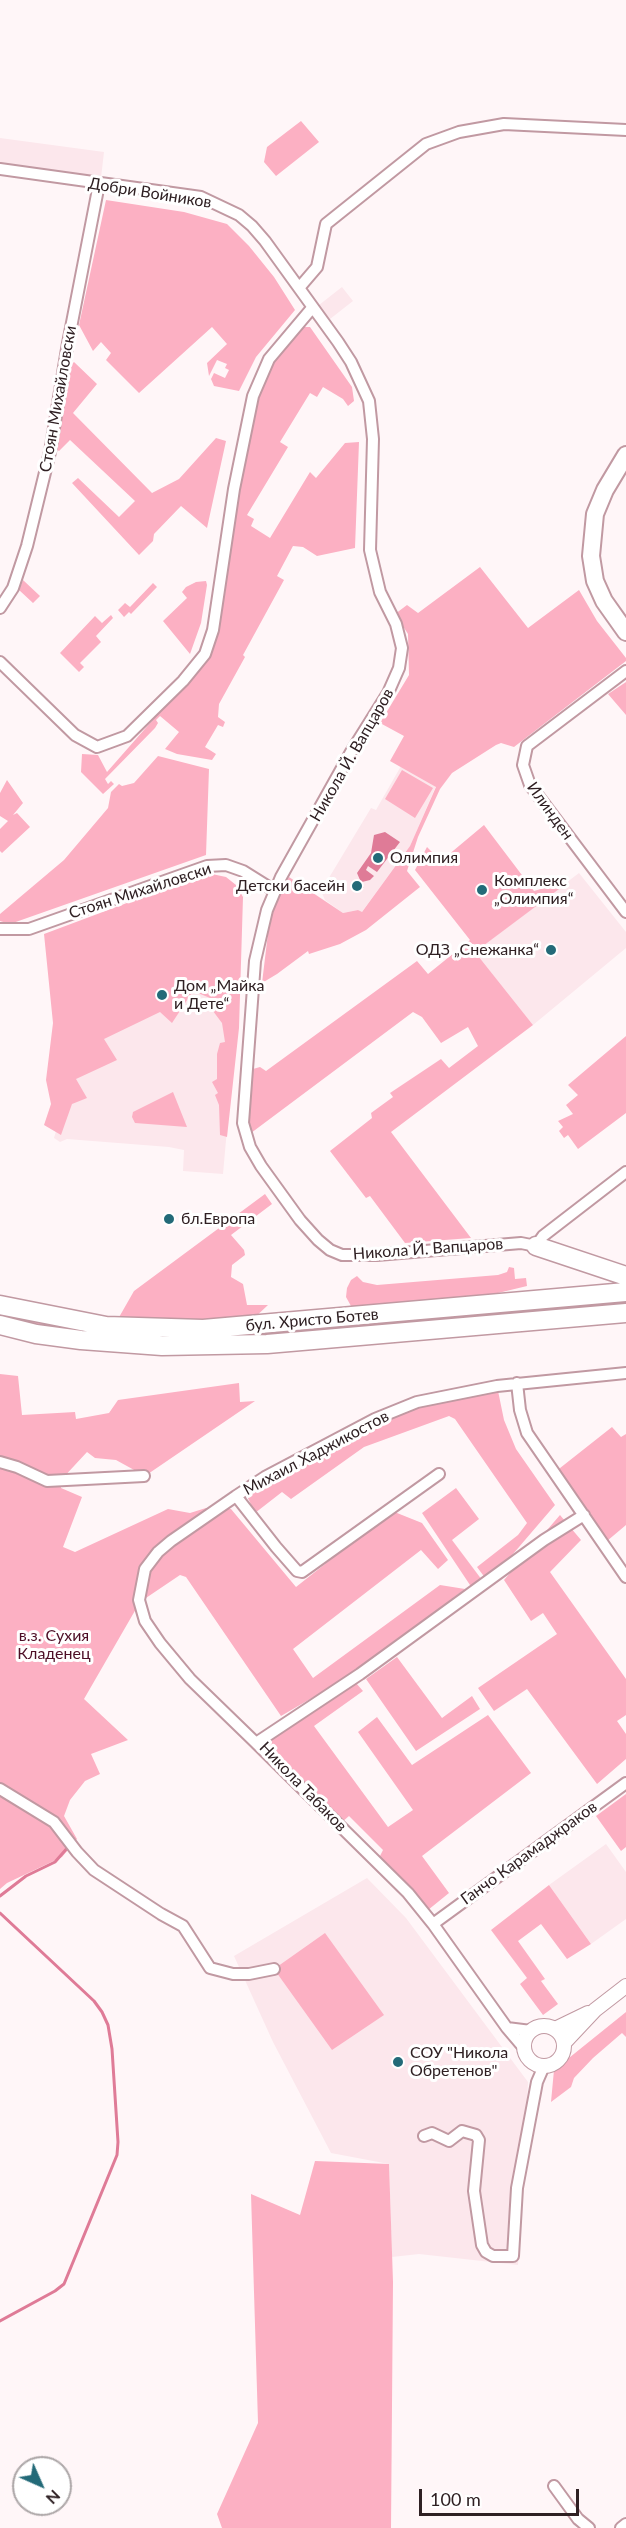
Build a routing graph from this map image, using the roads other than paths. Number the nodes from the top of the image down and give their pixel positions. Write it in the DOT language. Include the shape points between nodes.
graph roads {
  1 [pos="626,130"];
  2 [pos="0,169"];
  3 [pos="99,184"];
  4 [pos="298,288"];
  5 [pos="312,308"];
  6 [pos="626,455"];
  7 [pos="0,608"];
  8 [pos="626,632"];
  9 [pos="0,662"];
  10 [pos="626,671"];
  11 [pos="275,891"];
  12 [pos="626,912"];
  13 [pos="0,929"];
  14 [pos="626,1172"];
  15 [pos="536,1245"];
  16 [pos="600,1268"];
  17 [pos="626,1276"];
  18 [pos="626,1292"];
  19 [pos="586,1295"];
  20 [pos="0,1305"];
  21 [pos="623,1312"];
  22 [pos="0,1325"];
  23 [pos="626,1373"];
  24 [pos="517,1383"];
  25 [pos="0,1462"];
  26 [pos="439,1474"];
  27 [pos="144,1476"];
  28 [pos="236,1496"];
  29 [pos="584,1515"];
  30 [pos="626,1577"];
  31 [pos="256,1743"];
  32 [pos="626,1783"];
  33 [pos="0,1789"];
  34 [pos="433,1924"];
  35 [pos="274,1969"];
  36 [pos="626,1986"];
  37 [pos="595,2010"];
  38 [pos="507,2028"];
  39 [pos="555,2029"];
  40 [pos="531,2031"];
  41 [pos="564,2043"];
  42 [pos="524,2048"];
  43 [pos="544,2066"];
  44 [pos="424,2136"];
  45 [pos="554,2486"];
  46 [pos="626,2524"];
  47 [pos="589,2528"];
  48 [pos="621,2528"];
  1 -- 4 [label="street" via="504,124 459,132 426,144 326,224 317,267"];
  2 -- 3 [label="street, Добри Войников"];
  3 -- 4 [label="street, Добри Войников" via="201,197 219,204 252,226"];
  3 -- 7 [label="street, Стоян Михайловски" via="50,452 27,546 13,588"];
  4 -- 5 [label="street, Никола Й. Вапцаров"];
  5 -- 9 [label="street" via="269,359 253,396 234,489 213,630 205,654 141,724 127,736 97,747 75,735"];
  5 -- 11 [label="street, Никола Й. Вапцаров" via="351,362 369,402 373,439 370,550 380,592 396,624 402,648 399,668 388,693"];
  6 -- 8 [label="main road" via="595,514 591,556 604,601"];
  10 -- 12 [label="street, Илинден" via="526,746 523,765 530,785"];
  11 -- 13 [label="street, Стоян Михайловски" via="243,870 226,865 207,866 29,929"];
  11 -- 15 [label="street, Никола Й. Вапцаров" via="255,961 243,1123 250,1147 279,1192 318,1240 342,1255"];
  14 -- 15 [label="street"];
  15 -- 16 [label="highway"];
  16 -- 17 [label="highway"];
  16 -- 19 [label="highway" via="601,1285"];
  18 -- 19 [label="highway, бул. Христо Ботев"];
  19 -- 20 [label="highway, бул. Христо Ботев" via="203,1329 106,1326"];
  21 -- 22 [label="highway, бул. Христо Ботев" via="267,1344 162,1346 81,1340"];
  23 -- 24 [label="street, Михаил Хаджикостов"];
  24 -- 28 [label="street, Михаил Хаджикостов" via="417,1402 375,1419"];
  24 -- 29 [label="street" via="527,1433"];
  25 -- 27 [label="street" via="47,1481"];
  26 -- 28 [label="street, Михаил Хаджикостов" via="302,1572 276,1547"];
  28 -- 31 [label="street" via="158,1552 145,1569 139,1600 160,1643"];
  29 -- 30 [label="street"];
  29 -- 31 [label="street, Никола Табаков"];
  31 -- 34 [label="street, Никола Табаков" via="408,1893"];
  32 -- 34 [label="street, Ганчо Карамаджраков"];
  33 -- 35 [label="street" via="54,1822 77,1852 102,1875 183,1926 210,1968 233,1974"];
  34 -- 38 [label="street, Никола Табаков"];
  36 -- 37 [label="street"];
  37 -- 39 [label="street"];
  37 -- 41 [label="street"];
  38 -- 40 [label="street"];
  38 -- 42 [label="street, Никола Табаков"];
  39 -- 40 [label="street" via="542,2026"];
  39 -- 41 [label="street"];
  40 -- 42 [label="street"];
  41 -- 43 [label="street" via="559,2060"];
  42 -- 43 [label="street" via="534,2063"];
  43 -- 44 [label="street" via="537,2082 519,2178 513,2256 493,2256 482,2245 474,2191 479,2140 476,2135 462,2131 449,2141 432,2133"];
  45 -- 47 [label="street"];
  46 -- 48 [label="street"];
}
